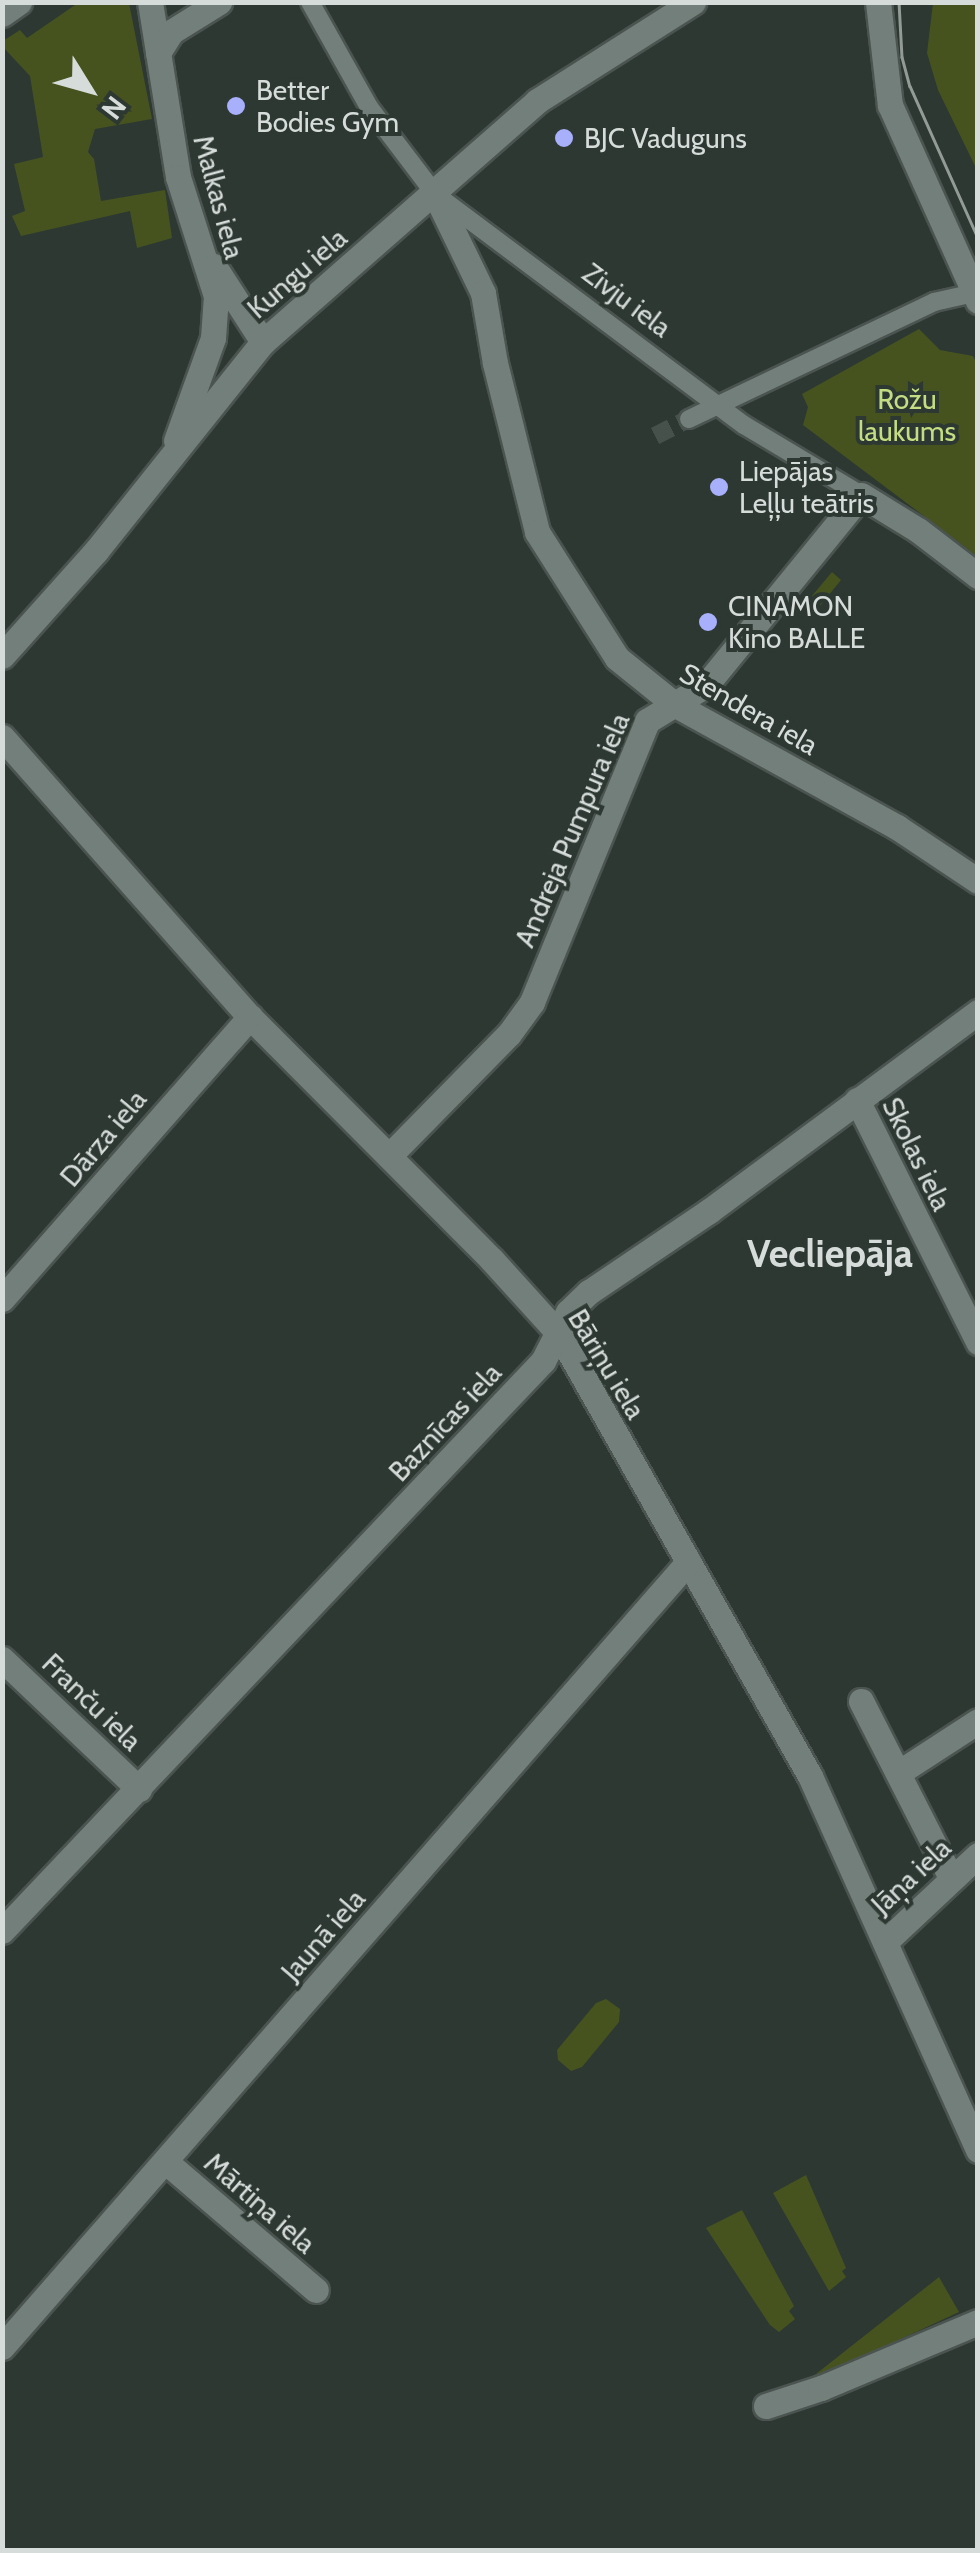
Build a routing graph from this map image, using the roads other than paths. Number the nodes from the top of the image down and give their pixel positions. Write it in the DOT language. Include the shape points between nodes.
graph roads {
  1 [pos="19,2"];
  2 [pos="150,2"];
  3 [pos="219,2"];
  4 [pos="310,2"];
  5 [pos="693,2"];
  6 [pos="878,2"];
  7 [pos="2,14"];
  8 [pos="158,53"];
  9 [pos="434,194"];
  10 [pos="206,256"];
  11 [pos="216,296"];
  12 [pos="976,297"];
  13 [pos="263,342"];
  14 [pos="717,406"];
  15 [pos="689,419"];
  16 [pos="170,460"];
  17 [pos="862,495"];
  18 [pos="978,576"];
  19 [pos="2,656"];
  20 [pos="674,704"];
  21 [pos="2,737"];
  22 [pos="978,881"];
  23 [pos="978,1012"];
  24 [pos="250,1017"];
  25 [pos="858,1100"];
  26 [pos="389,1156"];
  27 [pos="2,1300"];
  28 [pos="558,1334"];
  29 [pos="978,1342"];
  30 [pos="688,1562"];
  31 [pos="2,1659"];
  32 [pos="861,1702"];
  33 [pos="978,1721"];
  34 [pos="898,1773"];
  35 [pos="139,1789"];
  36 [pos="978,1855"];
  37 [pos="952,1878"];
  38 [pos="2,1931"];
  39 [pos="886,1941"];
  40 [pos="978,2150"];
  41 [pos="166,2162"];
  42 [pos="316,2290"];
  43 [pos="978,2322"];
  44 [pos="2,2347"];
  45 [pos="766,2406"];
  1 -- 7 [label="street"];
  2 -- 8 [label="street, Malkas iela"];
  3 -- 8 [label="street" via="172,32"];
  4 -- 9 [label="street, Zivju iela" via="369,107"];
  5 -- 9 [label="street, Kungu iela" via="572,75"];
  6 -- 12 [label="street" via="890,105"];
  8 -- 10 [label="street, Malkas iela" via="178,177"];
  9 -- 13 [label="street, Kungu iela"];
  9 -- 14 [label="street, Zivju iela"];
  9 -- 20 [label="street, Stendera iela" via="483,293 537,532 617,658"];
  10 -- 11 [label="street, Malkas iela"];
  10 -- 13 [label="street"];
  11 -- 13 [label="street"];
  11 -- 16 [label="street, Malkas iela" via="214,338"];
  12 -- 14 [label="street" via="934,302"];
  13 -- 16 [label="street, Kungu iela"];
  14 -- 15 [label="street"];
  14 -- 17 [label="street, Zivju iela"];
  16 -- 19 [label="street, Kungu iela"];
  17 -- 18 [label="street, Zivju iela"];
  17 -- 20 [label="street, Andreja Pumpura iela" via="706,685"];
  20 -- 22 [label="street, Stendera iela" via="896,827"];
  20 -- 26 [label="street, Andreja Pumpura iela" via="647,721 521,1020"];
  21 -- 24 [label="street, Bāriņu iela"];
  23 -- 25 [label="street, Baznīcas iela"];
  24 -- 26 [label="street, Bāriņu iela"];
  24 -- 27 [label="street, Dārza iela"];
  25 -- 28 [label="street, Baznīcas iela" via="588,1292"];
  25 -- 29 [label="street, Skolas iela"];
  26 -- 28 [label="street, Bāriņu iela"];
  28 -- 30 [label="street, Bāriņu iela"];
  28 -- 35 [label="street, Baznīcas iela" via="543,1361"];
  30 -- 39 [label="street, Bāriņu iela" via="810,1776"];
  30 -- 41 [label="street, Jaunā iela"];
  31 -- 35 [label="street, Franču iela"];
  32 -- 34 [label="street"];
  33 -- 34 [label="street"];
  34 -- 37 [label="street"];
  35 -- 38 [label="street, Baznīcas iela"];
  36 -- 37 [label="street, Jāņa iela"];
  37 -- 39 [label="street, Jāņa iela"];
  39 -- 40 [label="street, Bāriņu iela"];
  41 -- 42 [label="street, Mārtiņa iela"];
  41 -- 44 [label="street, Jaunā iela"];
  43 -- 45 [label="street"];
}
